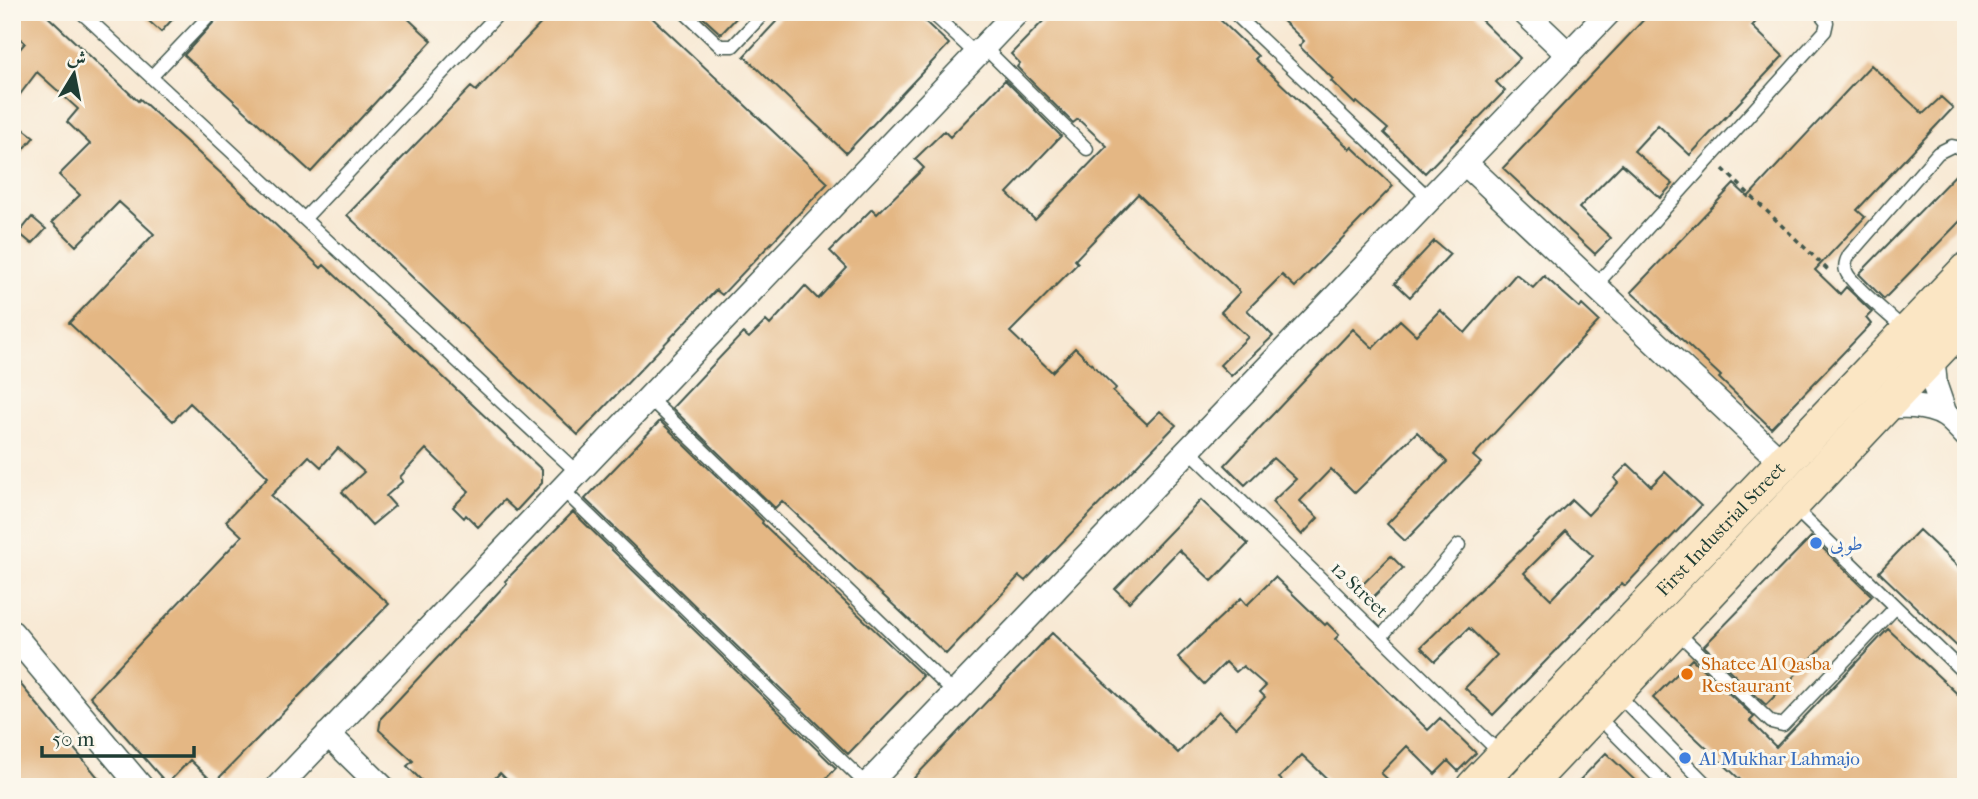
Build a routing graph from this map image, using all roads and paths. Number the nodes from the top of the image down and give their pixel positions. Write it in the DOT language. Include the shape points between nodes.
graph roads {
  1 [pos="81,12"];
  2 [pos="213,12"];
  3 [pos="500,12"];
  4 [pos="684,12"];
  5 [pos="765,12"];
  6 [pos="931,12"];
  7 [pos="1017,12"];
  8 [pos="1233,12"];
  9 [pos="1524,12"];
  10 [pos="1609,12"];
  11 [pos="1819,12"];
  12 [pos="981,51"];
  13 [pos="1569,55"];
  14 [pos="152,77"];
  15 [pos="1087,149"];
  16 [pos="1966,149"];
  17 [pos="1710,158"];
  18 [pos="1465,163"];
  19 [pos="1430,199"];
  20 [pos="304,219"];
  21 [pos="1966,271"];
  22 [pos="1831,273"];
  23 [pos="1595,286"];
  24 [pos="1966,320"];
  25 [pos="1920,343"];
  26 [pos="649,398"];
  27 [pos="1882,407"];
  28 [pos="1945,415"];
  29 [pos="1966,435"];
  30 [pos="1189,450"];
  31 [pos="1783,463"];
  32 [pos="570,481"];
  33 [pos="1791,504"];
  34 [pos="1459,545"];
  35 [pos="1896,607"];
  36 [pos="1674,628"];
  37 [pos="12,633"];
  38 [pos="1381,637"];
  39 [pos="1966,676"];
  40 [pos="955,694"];
  41 [pos="1604,702"];
  42 [pos="328,734"];
  43 [pos="1504,756"];
  44 [pos="866,786"];
  45 [pos="141,787"];
  46 [pos="278,787"];
  47 [pos="382,787"];
  48 [pos="1474,787"];
  49 [pos="1525,787"];
  50 [pos="1668,787"];
  51 [pos="1709,787"];
  1 -- 14 [label="lane"];
  2 -- 14 [label="lane"];
  3 -- 20 [label="lane"];
  4 -- 5 [label="lane" via="720,47 733,46"];
  6 -- 12 [label="lane"];
  7 -- 12 [label="street"];
  8 -- 19 [label="lane"];
  9 -- 13 [label="street"];
  10 -- 13 [label="street"];
  11 -- 17 [label="lane" via="1827,22 1825,31"];
  12 -- 15 [label="lane"];
  12 -- 26 [label="street"];
  13 -- 18 [label="street"];
  14 -- 20 [label="lane"];
  16 -- 25 [label="lane" via="1952,146 1938,153 1846,260 1850,279"];
  17 -- 22 [label="path"];
  17 -- 23 [label="lane"];
  18 -- 19 [label="street"];
  18 -- 23 [label="street"];
  19 -- 30 [label="street"];
  20 -- 32 [label="lane"];
  21 -- 25 [label="main road, First Industrial Street"];
  23 -- 31 [label="street"];
  24 -- 25 [label="main road, First Industrial Street"];
  25 -- 27 [label="main road, First Industrial Street"];
  25 -- 28 [label="street"];
  25 -- 31 [label="main road, First Industrial Street"];
  26 -- 32 [label="street"];
  26 -- 40 [label="lane"];
  27 -- 28 [label="street" via="1914,406"];
  27 -- 33 [label="main road, First Industrial Street"];
  28 -- 29 [label="street"];
  30 -- 38 [label="lane, 12 Street"];
  30 -- 40 [label="street"];
  31 -- 43 [label="main road, First Industrial Street"];
  32 -- 42 [label="street"];
  32 -- 44 [label="lane"];
  33 -- 35 [label="lane"];
  33 -- 36 [label="main road, First Industrial Street"];
  34 -- 38 [label="lane"];
  35 -- 36 [label="lane" via="1783,725 1771,722"];
  35 -- 39 [label="lane"];
  36 -- 41 [label="main road, First Industrial Street"];
  37 -- 45 [label="street"];
  38 -- 43 [label="lane, 12 Street"];
  40 -- 44 [label="street"];
  41 -- 49 [label="main road, First Industrial Street"];
  41 -- 50 [label="lane"];
  41 -- 51 [label="lane"];
  42 -- 46 [label="street"];
  42 -- 47 [label="street"];
  43 -- 48 [label="main road, First Industrial Street"];
}
